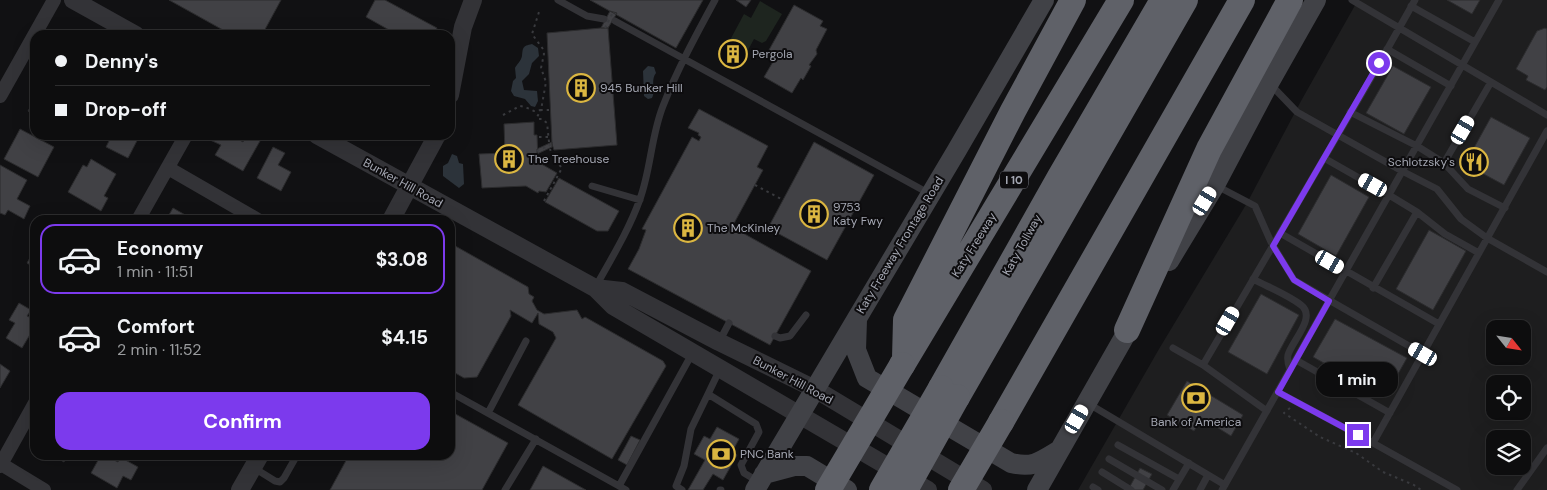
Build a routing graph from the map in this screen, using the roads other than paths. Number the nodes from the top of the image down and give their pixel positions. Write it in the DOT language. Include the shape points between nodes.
graph roads {
  1 [pos="54,0"];
  2 [pos="72,0"];
  3 [pos="473,0"];
  4 [pos="558,0"];
  5 [pos="715,0"];
  6 [pos="1044,0"];
  7 [pos="1073,0"];
  8 [pos="1121,0"];
  9 [pos="1130,0"];
  10 [pos="1163,0"];
  11 [pos="1184,0"];
  12 [pos="1235,0"];
  13 [pos="1242,0"];
  14 [pos="1257,0"];
  15 [pos="1290,0"];
  16 [pos="1316,0"];
  17 [pos="1352,0"];
  18 [pos="1499,0"];
  19 [pos="1413,3"];
  20 [pos="604,18"];
  21 [pos="615,21"];
  22 [pos="1399,28"];
  23 [pos="37,30"];
  24 [pos="127,30"];
  25 [pos="1100,35"];
  26 [pos="1475,42"];
  27 [pos="30,43"];
  28 [pos="1387,49"];
  29 [pos="684,58"];
  30 [pos="1462,65"];
  31 [pos="455,69"];
  32 [pos="1491,82"];
  33 [pos="1268,83"];
  34 [pos="1450,86"];
  35 [pos="0,96"];
  36 [pos="1350,112"];
  37 [pos="1547,115"];
  38 [pos="1176,116"];
  39 [pos="1547,131"];
  40 [pos="1337,135"];
  41 [pos="183,140"];
  42 [pos="326,140"];
  43 [pos="434,140"];
  44 [pos="1417,146"];
  45 [pos="1324,158"];
  46 [pos="1444,162"];
  47 [pos="168,168"];
  48 [pos="1144,172"];
  49 [pos="1402,172"];
  50 [pos="1215,185"];
  51 [pos="410,186"];
  52 [pos="592,186"];
  53 [pos="931,195"];
  54 [pos="1389,195"];
  55 [pos="640,200"];
  56 [pos="1505,208"];
  57 [pos="1417,212"];
  58 [pos="141,215"];
  59 [pos="249,215"];
  60 [pos="394,215"];
  61 [pos="1280,233"];
  62 [pos="1487,238"];
  63 [pos="1273,246"];
  64 [pos="1479,253"];
  65 [pos="1346,272"];
  66 [pos="1547,272"];
  67 [pos="1253,279"];
  68 [pos="595,288"];
  69 [pos="1373,288"];
  70 [pos="1329,301"];
  71 [pos="806,315"];
  72 [pos="857,318"];
  73 [pos="728,323"];
  74 [pos="1439,324"];
  75 [pos="1127,330"];
  76 [pos="775,336"];
  77 [pos="526,341"];
  78 [pos="718,342"];
  79 [pos="1173,348"];
  80 [pos="693,352"];
  81 [pos="1423,354"];
  82 [pos="1296,360"];
  83 [pos="904,362"];
  84 [pos="1203,365"];
  85 [pos="721,368"];
  86 [pos="1290,370"];
  87 [pos="815,389"];
  88 [pos="949,392"];
  89 [pos="1278,392"];
  90 [pos="708,394"];
  91 [pos="455,395"];
  92 [pos="1086,403"];
  93 [pos="1267,411"];
  94 [pos="30,412"];
  95 [pos="488,413"];
  96 [pos="1390,413"];
  97 [pos="800,414"];
  98 [pos="536,439"];
  99 [pos="1373,443"];
  100 [pos="1118,444"];
  101 [pos="1547,448"];
  102 [pos="1059,451"];
  103 [pos="294,460"];
  104 [pos="1109,460"];
  105 [pos="256,461"];
  106 [pos="1188,463"];
  107 [pos="1,465"];
  108 [pos="1102,472"];
  109 [pos="1208,475"];
  110 [pos="1179,479"];
  111 [pos="759,482"];
  112 [pos="623,488"];
  113 [pos="1224,488"];
  114 [pos="44,490"];
  115 [pos="240,490"];
  116 [pos="506,490"];
  117 [pos="682,490"];
  118 [pos="828,490"];
  119 [pos="848,490"];
  120 [pos="882,490"];
  121 [pos="905,490"];
  122 [pos="928,490"];
  123 [pos="961,490"];
  124 [pos="983,490"];
  125 [pos="1037,490"];
  126 [pos="1131,490"];
  127 [pos="1162,490"];
  128 [pos="1173,490"];
  129 [pos="1200,490"];
  130 [pos="1456,490"];
  131 [pos="1517,490"];
  1 -- 23 [label="street"];
  2 -- 24 [label="street"];
  3 -- 31 [label="street" via="463,27"];
  4 -- 20 [label="lane" via="587,16"];
  5 -- 29 [label="lane"];
  6 -- 53 [label="main road, Katy Freeway Frontage Road"];
  7 -- 83 [label="highway" via="906,320"];
  8 -- 25 [label="highway, Katy Freeway / I 10"];
  9 -- 25 [label="highway"];
  10 -- 88 [label="highway, Katy Tollway" via="1060,177"];
  11 -- 88 [label="highway, Katy Tollway"];
  12 -- 38 [label="highway"];
  13 -- 38 [label="highway"];
  14 -- 48 [label="highway"];
  15 -- 75 [label="highway" via="1210,149"];
  16 -- 33 [label="main road"];
  17 -- 22 [label="lane"];
  18 -- 26 [label="lane"];
  19 -- 22 [label="lane"];
  19 -- 26 [label="lane"];
  21 -- 29 [label="lane"];
  22 -- 28 [label="lane"];
  22 -- 30 [label="lane"];
  25 -- 83 [label="highway, Katy Freeway / I 10"];
  26 -- 30 [label="lane"];
  27 -- 35 [label="street"];
  28 -- 34 [label="lane"];
  28 -- 36 [label="lane"];
  29 -- 53 [label="lane"];
  29 -- 55 [label="lane" via="662,108"];
  30 -- 32 [label="lane"];
  30 -- 34 [label="lane"];
  32 -- 37 [label="lane"];
  32 -- 46 [label="lane"];
  33 -- 40 [label="lane" via="1297,112"];
  33 -- 50 [label="main road"];
  34 -- 44 [label="lane"];
  36 -- 40 [label="lane"];
  36 -- 44 [label="lane"];
  38 -- 48 [label="highway"];
  39 -- 56 [label="lane"];
  40 -- 45 [label="lane"];
  40 -- 49 [label="lane"];
  41 -- 47 [label="street"];
  42 -- 51 [label="street, Bunker Hill Road"];
  43 -- 51 [label="street"];
  44 -- 46 [label="lane"];
  44 -- 49 [label="lane"];
  45 -- 54 [label="lane"];
  45 -- 61 [label="lane"];
  46 -- 56 [label="lane" via="1468,189"];
  47 -- 58 [label="street"];
  47 -- 59 [label="street"];
  48 -- 123 [label="highway, bridge"];
  49 -- 54 [label="lane"];
  49 -- 62 [label="lane" via="1437,189 1461,219"];
  50 -- 63 [label="lane" via="1255,206"];
  50 -- 75 [label="main road"];
  51 -- 60 [label="street"];
  51 -- 68 [label="street, Bunker Hill Road"];
  52 -- 55 [label="lane"];
  53 -- 72 [label="main road, Katy Freeway Frontage Road"];
  54 -- 57 [label="lane"];
  54 -- 65 [label="lane"];
  55 -- 68 [label="lane"];
  56 -- 62 [label="lane"];
  57 -- 64 [label="lane" via="1445,234"];
  57 -- 69 [label="lane"];
  61 -- 63 [label="lane"];
  61 -- 65 [label="lane"];
  62 -- 64 [label="lane"];
  62 -- 66 [label="lane"];
  63 -- 67 [label="lane"];
  63 -- 70 [label="lane" via="1294,280"];
  64 -- 74 [label="lane"];
  65 -- 69 [label="lane"];
  65 -- 70 [label="lane"];
  67 -- 84 [label="lane"];
  67 -- 86 [label="lane" via="1305,309 1305,324 1288,357"];
  68 -- 78 [label="street, Bunker Hill Road" via="622,291"];
  68 -- 80 [label="street, Bunker Hill Road" via="613,306"];
  69 -- 74 [label="lane"];
  70 -- 81 [label="lane"];
  70 -- 82 [label="lane"];
  71 -- 76 [label="lane" via="790,336"];
  72 -- 87 [label="main road, Katy Freeway Frontage Road"];
  72 -- 102 [label="main road" via="856,350 867,378 1011,463 1034,465"];
  73 -- 78 [label="lane"];
  74 -- 81 [label="lane"];
  75 -- 92 [label="main road"];
  77 -- 95 [label="lane"];
  78 -- 87 [label="street, Bunker Hill Road"];
  79 -- 84 [label="lane"];
  80 -- 85 [label="street, Bunker Hill Road"];
  80 -- 112 [label="lane"];
  81 -- 96 [label="lane"];
  82 -- 86 [label="lane"];
  82 -- 96 [label="lane"];
  83 -- 118 [label="highway, Katy Freeway / I 10, bridge"];
  84 -- 93 [label="lane"];
  85 -- 90 [label="lane"];
  85 -- 97 [label="street, Bunker Hill Road"];
  86 -- 89 [label="lane"];
  87 -- 97 [label="main road, Katy Freeway Frontage Road"];
  87 -- 124 [label="street, Bunker Hill Road"];
  88 -- 120 [label="highway, Katy Tollway, bridge"];
  88 -- 121 [label="highway, Katy Tollway, bridge"];
  89 -- 93 [label="lane"];
  89 -- 99 [label="lane"];
  90 -- 111 [label="lane" via="756,424 759,432 741,465 744,473"];
  90 -- 117 [label="lane" via="691,429 684,466 676,486"];
  91 -- 95 [label="lane"];
  92 -- 102 [label="main road"];
  92 -- 106 [label="lane"];
  93 -- 113 [label="lane"];
  94 -- 107 [label="street"];
  95 -- 98 [label="lane"];
  96 -- 99 [label="lane"];
  97 -- 111 [label="main road, Katy Freeway Frontage Road"];
  97 -- 122 [label="street, Bunker Hill Road"];
  98 -- 112 [label="lane"];
  98 -- 116 [label="lane"];
  99 -- 130 [label="lane"];
  100 -- 110 [label="lane"];
  101 -- 131 [label="lane"];
  102 -- 125 [label="main road"];
  103 -- 105 [label="lane" via="280,482 275,481"];
  104 -- 127 [label="lane"];
  105 -- 115 [label="street"];
  106 -- 109 [label="lane"];
  106 -- 110 [label="lane"];
  107 -- 114 [label="street"];
  108 -- 126 [label="lane"];
  109 -- 113 [label="lane"];
  109 -- 129 [label="lane"];
  110 -- 128 [label="lane"];
  111 -- 119 [label="main road" via="794,466 807,466"];
}
